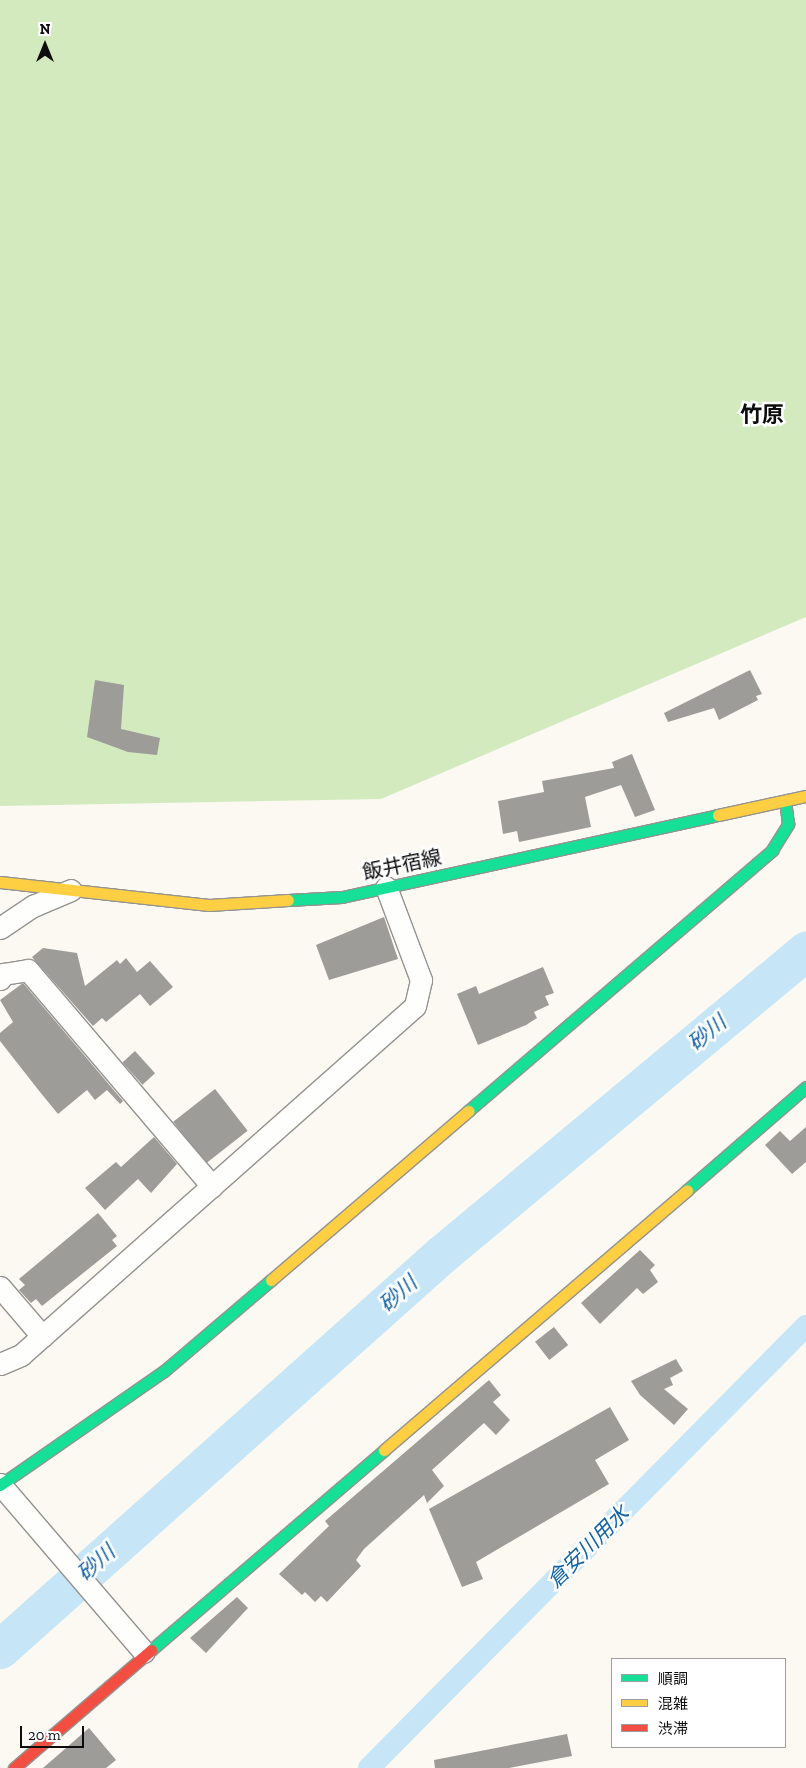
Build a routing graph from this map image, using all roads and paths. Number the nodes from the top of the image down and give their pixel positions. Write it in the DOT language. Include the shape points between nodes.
graph roads {
  1 [pos="806,796"];
  2 [pos="785,801"];
  3 [pos="0,882"];
  4 [pos="386,887"];
  5 [pos="70,890"];
  6 [pos="0,928"];
  7 [pos="0,980"];
  8 [pos="806,1087"];
  9 [pos="212,1186"];
  10 [pos="0,1287"];
  11 [pos="42,1336"];
  12 [pos="0,1364"];
  13 [pos="2,1487"];
  14 [pos="144,1652"];
  15 [pos="14,1768"];
  1 -- 2 [label="street, 飯井宿線"];
  2 -- 4 [label="street, 飯井宿線"];
  2 -- 13 [label="street" via="788,824 772,850 164,1371"];
  3 -- 5 [label="street, 飯井宿線"];
  4 -- 5 [label="street, 飯井宿線" via="342,897 209,905"];
  4 -- 9 [label="street" via="421,980 416,1006"];
  5 -- 6 [label="street" via="33,906"];
  7 -- 9 [label="street" via="3,974 28,970"];
  8 -- 14 [label="street" via="282,1540"];
  9 -- 11 [label="street"];
  10 -- 11 [label="street"];
  11 -- 12 [label="street" via="21,1355"];
  13 -- 14 [label="street"];
  14 -- 15 [label="street"];
}
